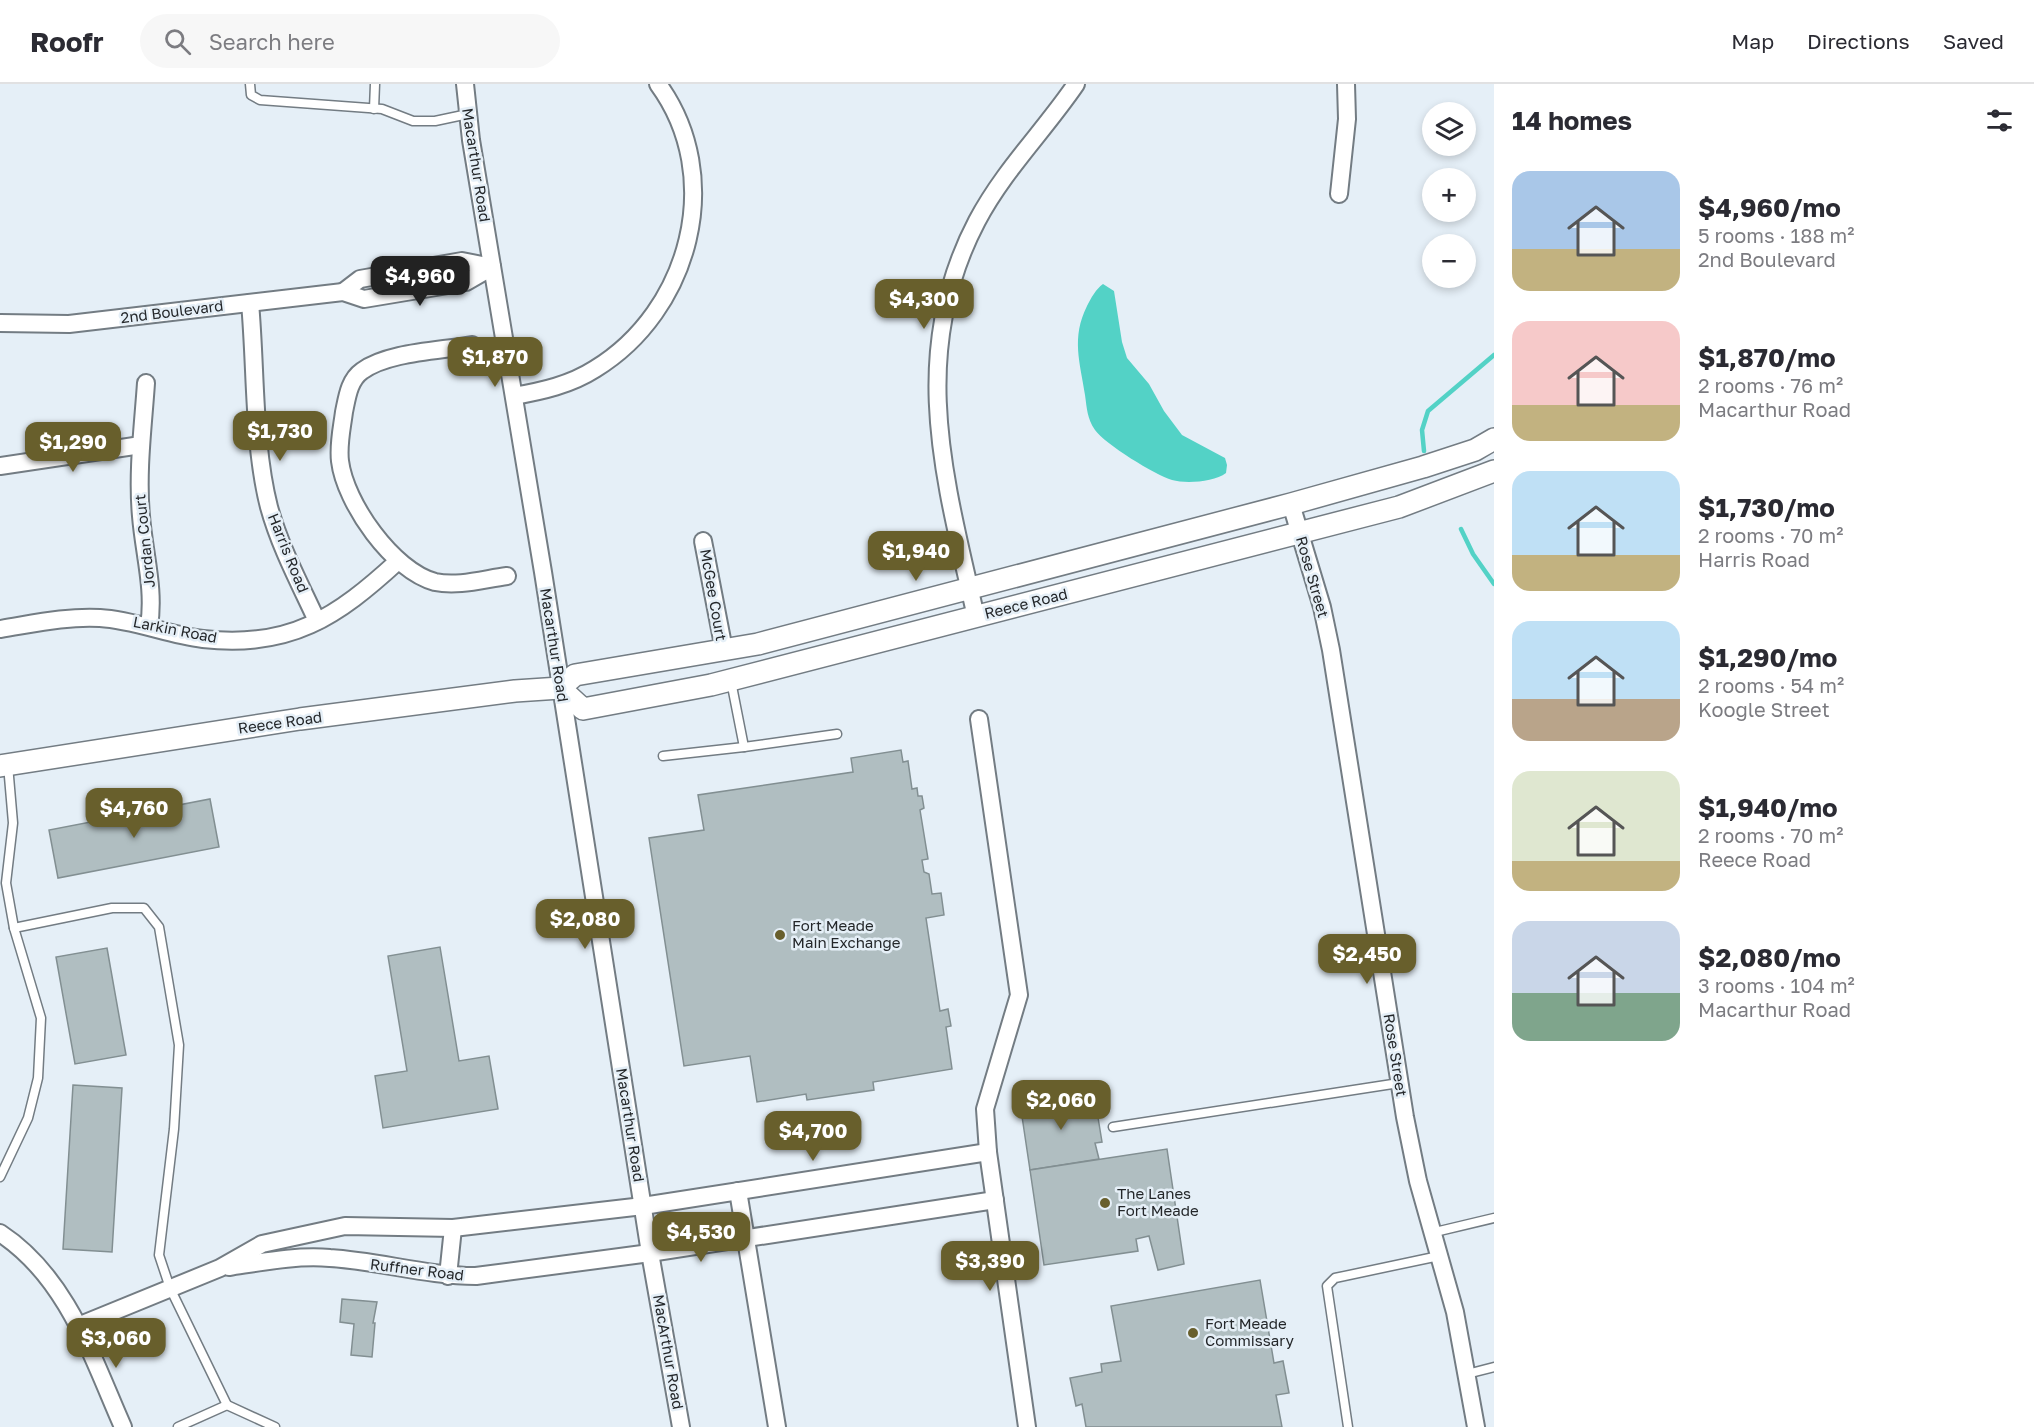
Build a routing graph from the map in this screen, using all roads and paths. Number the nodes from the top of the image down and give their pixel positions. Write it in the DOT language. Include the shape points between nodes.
graph roads {
  1 [pos="250,84"];
  2 [pos="375,84"];
  3 [pos="465,84"];
  4 [pos="658,84"];
  5 [pos="1076,84"];
  6 [pos="1346,84"];
  7 [pos="374,109"];
  8 [pos="468,114"];
  9 [pos="1339,195"];
  10 [pos="492,267"];
  11 [pos="250,303"];
  12 [pos="0,323"];
  13 [pos="472,345"];
  14 [pos="146,383"];
  15 [pos="514,396"];
  16 [pos="1494,439"];
  17 [pos="141,445"];
  18 [pos="0,466"];
  19 [pos="1494,471"];
  20 [pos="1291,504"];
  21 [pos="1300,533"];
  22 [pos="704,540"];
  23 [pos="398,561"];
  24 [pos="507,576"];
  25 [pos="969,587"];
  26 [pos="976,617"];
  27 [pos="317,621"];
  28 [pos="148,626"];
  29 [pos="0,629"];
  30 [pos="723,650"];
  31 [pos="731,680"];
  32 [pos="560,688"];
  33 [pos="979,719"];
  34 [pos="837,734"];
  35 [pos="744,747"];
  36 [pos="663,756"];
  37 [pos="4,766"];
  38 [pos="14,928"];
  39 [pos="1399,1083"];
  40 [pos="1113,1127"];
  41 [pos="988,1152"];
  42 [pos="0,1177"];
  43 [pos="738,1191"];
  44 [pos="995,1200"];
  45 [pos="643,1206"];
  46 [pos="1494,1218"];
  47 [pos="453,1228"];
  48 [pos="331,1229"];
  49 [pos="0,1233"];
  50 [pos="1431,1233"];
  51 [pos="746,1238"];
  52 [pos="650,1253"];
  53 [pos="1439,1256"];
  54 [pos="330,1258"];
  55 [pos="220,1268"];
  56 [pos="448,1276"];
  57 [pos="170,1288"];
  58 [pos="78,1326"];
  59 [pos="1494,1367"];
  60 [pos="1467,1374"];
  61 [pos="227,1405"];
  62 [pos="123,1427"];
  63 [pos="178,1427"];
  64 [pos="275,1427"];
  65 [pos="681,1427"];
  66 [pos="777,1427"];
  67 [pos="1027,1427"];
  68 [pos="1348,1427"];
  69 [pos="1476,1427"];
  1 -- 7 [label="lane" via="251,94 260,100"];
  2 -- 7 [label="lane"];
  3 -- 8 [label="street, Macarthur Road"];
  4 -- 15 [label="street" via="676,113 692,166 690,239 674,284 643,330 624,350 568,383"];
  5 -- 25 [label="street" via="1008,170 977,222 954,278 944,317 938,359 938,429"];
  6 -- 9 [label="street" via="1347,119"];
  7 -- 8 [label="lane" via="413,121"];
  8 -- 10 [label="street, Macarthur Road"];
  10 -- 11 [label="street, 2nd Boulevard" via="462,261 360,279 343,292"];
  10 -- 15 [label="street, Macarthur Road"];
  11 -- 12 [label="street, 2nd Boulevard" via="69,324"];
  11 -- 27 [label="street, Harris Road" via="264,478 270,508 281,543"];
  13 -- 23 [label="street" via="372,364 359,372 347,396 339,443 343,477 357,510"];
  14 -- 17 [label="street, Jordan Court"];
  15 -- 32 [label="street, Macarthur Road"];
  16 -- 20 [label="street, Reece Road" via="1475,450 1423,467"];
  17 -- 18 [label="street"];
  17 -- 28 [label="street, Jordan Court" via="141,517 152,597"];
  19 -- 21 [label="street, Reece Road" via="1399,507"];
  20 -- 21 [label="street, Rose Street"];
  20 -- 25 [label="street, Reece Road"];
  21 -- 26 [label="street, Reece Road"];
  21 -- 39 [label="street, Rose Street" via="1331,650"];
  22 -- 30 [label="street, McGee Court"];
  23 -- 24 [label="street" via="434,582 450,584"];
  23 -- 27 [label="street, Larkin Road" via="360,596"];
  25 -- 26 [label="street"];
  25 -- 30 [label="street, Reece Road"];
  26 -- 31 [label="street, Reece Road"];
  27 -- 28 [label="street, Larkin Road" via="292,633 244,641 202,639"];
  28 -- 29 [label="street, Larkin Road" via="98,618"];
  30 -- 32 [label="street, Reece Road" via="575,675"];
  31 -- 32 [label="street, Reece Road" via="583,709"];
  31 -- 35 [label="lane"];
  32 -- 37 [label="street, Reece Road" via="300,719"];
  32 -- 45 [label="street, Macarthur Road"];
  33 -- 41 [label="street" via="1019,995 985,1110"];
  34 -- 35 [label="lane"];
  35 -- 36 [label="lane"];
  37 -- 38 [label="lane" via="13,823 6,883"];
  38 -- 42 [label="lane" via="41,1018 39,1078 28,1119"];
  38 -- 57 [label="lane" via="112,908 144,908 159,927 179,1045 174,1130 159,1255"];
  39 -- 40 [label="lane"];
  39 -- 50 [label="street, Rose Street"];
  41 -- 43 [label="street, Ruffner Road"];
  41 -- 44 [label="street"];
  43 -- 45 [label="street, Ruffner Road"];
  43 -- 51 [label="street"];
  44 -- 51 [label="street, Ruffner Road"];
  44 -- 67 [label="street"];
  45 -- 47 [label="street, Ruffner Road"];
  45 -- 52 [label="street, MacArthur Road"];
  46 -- 50 [label="lane"];
  47 -- 48 [label="street, Ruffner Road"];
  47 -- 56 [label="street"];
  48 -- 54 [label="street"];
  48 -- 55 [label="street, Ruffner Road" via="262,1244"];
  49 -- 58 [label="street" via="19,1246 61,1293"];
  50 -- 53 [label="street, Rose Street"];
  51 -- 52 [label="street, Ruffner Road"];
  51 -- 66 [label="street"];
  52 -- 56 [label="street, Ruffner Road" via="476,1276"];
  52 -- 65 [label="street, MacArthur Road"];
  53 -- 60 [label="street, Rose Street"];
  53 -- 68 [label="lane" via="1335,1278 1327,1286"];
  54 -- 55 [label="street, Ruffner Road"];
  54 -- 56 [label="street, Ruffner Road"];
  55 -- 57 [label="street, Ruffner Road"];
  57 -- 58 [label="street, Ruffner Road"];
  57 -- 61 [label="lane"];
  58 -- 62 [label="street"];
  59 -- 60 [label="lane"];
  60 -- 69 [label="street, Rose Street"];
  61 -- 63 [label="lane"];
  61 -- 64 [label="lane"];
}
